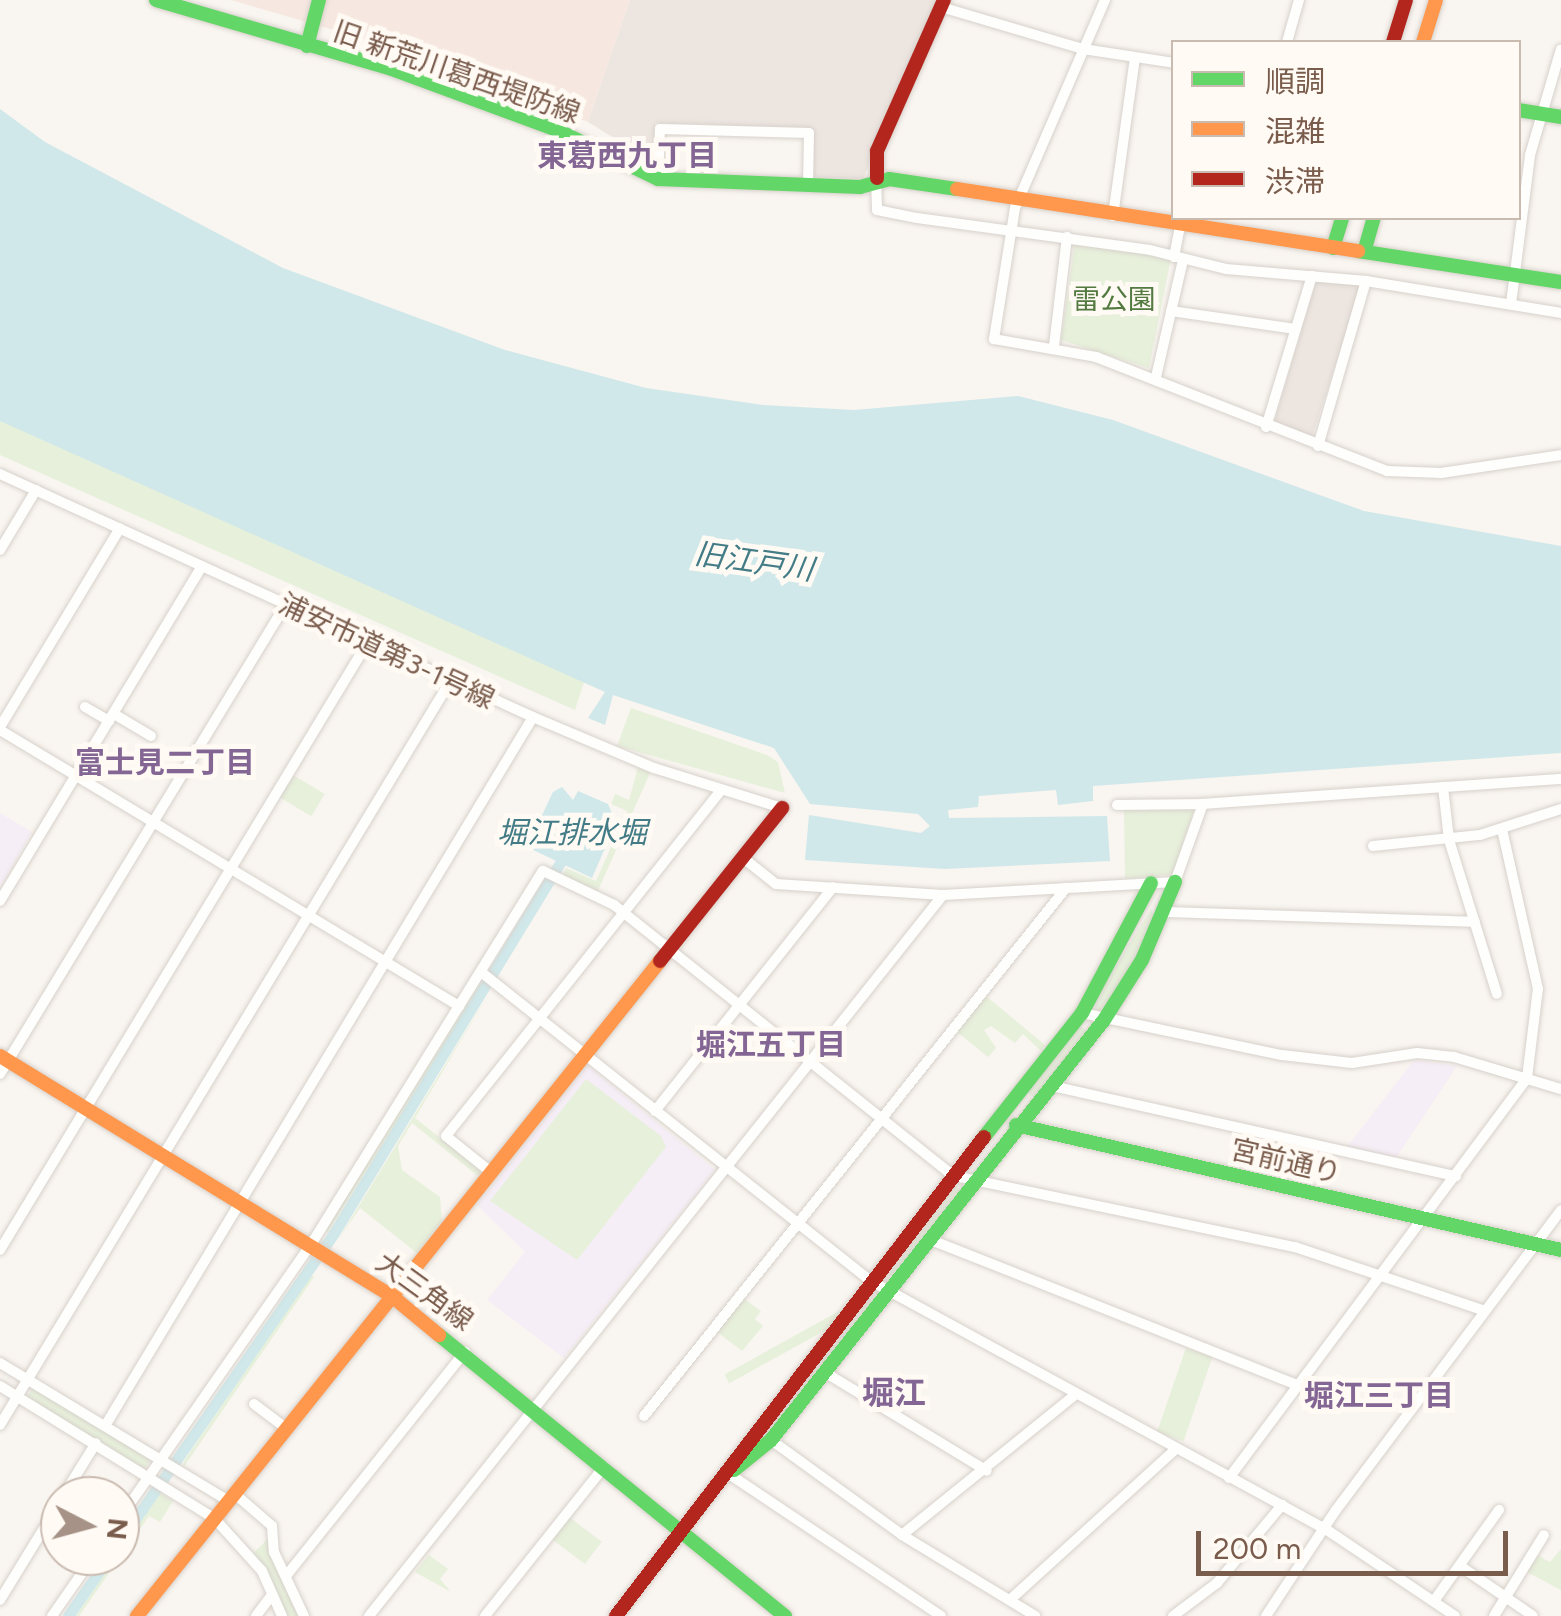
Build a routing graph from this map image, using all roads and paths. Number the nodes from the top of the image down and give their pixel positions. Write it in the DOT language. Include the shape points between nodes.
graph roads {
  1 [pos="156,0"];
  2 [pos="319,0"];
  3 [pos="1105,0"];
  4 [pos="1299,0"];
  5 [pos="1406,0"];
  6 [pos="1436,0"];
  7 [pos="942,4"];
  8 [pos="1288,40"];
  9 [pos="1394,40"];
  10 [pos="1424,40"];
  11 [pos="307,46"];
  12 [pos="1083,49"];
  13 [pos="1561,49"];
  14 [pos="1136,58"];
  15 [pos="1171,63"];
  16 [pos="1521,110"];
  17 [pos="1544,114"];
  18 [pos="1561,117"];
  19 [pos="876,178"];
  20 [pos="658,179"];
  21 [pos="808,186"];
  22 [pos="1018,201"];
  23 [pos="1112,216"];
  24 [pos="1251,220"];
  25 [pos="1341,220"];
  26 [pos="1373,220"];
  27 [pos="1180,226"];
  28 [pos="1008,230"];
  29 [pos="1248,236"];
  30 [pos="1067,237"];
  31 [pos="1333,248"];
  32 [pos="1364,252"];
  33 [pos="1179,258"];
  34 [pos="1514,275"];
  35 [pos="1312,276"];
  36 [pos="1366,281"];
  37 [pos="1561,282"];
  38 [pos="1511,304"];
  39 [pos="1171,311"];
  40 [pos="1561,313"];
  41 [pos="1296,329"];
  42 [pos="1054,346"];
  43 [pos="1156,378"];
  44 [pos="1266,427"];
  45 [pos="1318,446"];
  46 [pos="1561,454"];
  47 [pos="0,474"];
  48 [pos="36,490"];
  49 [pos="120,528"];
  50 [pos="0,550"];
  51 [pos="202,566"];
  52 [pos="286,604"];
  53 [pos="368,642"];
  54 [pos="451,680"];
  55 [pos="85,706"];
  56 [pos="111,718"];
  57 [pos="533,718"];
  58 [pos="0,728"];
  59 [pos="151,736"];
  60 [pos="77,775"];
  61 [pos="1561,779"];
  62 [pos="1444,787"];
  63 [pos="720,791"];
  64 [pos="1203,804"];
  65 [pos="1117,806"];
  66 [pos="782,808"];
  67 [pos="1561,809"];
  68 [pos="153,822"];
  69 [pos="1502,829"];
  70 [pos="1449,840"];
  71 [pos="1373,846"];
  72 [pos="742,857"];
  73 [pos="230,868"];
  74 [pos="1175,882"];
  75 [pos="1150,883"];
  76 [pos="832,887"];
  77 [pos="1066,888"];
  78 [pos="944,895"];
  79 [pos="0,901"];
  80 [pos="623,912"];
  81 [pos="1163,912"];
  82 [pos="308,915"];
  83 [pos="1475,922"];
  84 [pos="669,950"];
  85 [pos="386,962"];
  86 [pos="480,972"];
  87 [pos="1498,994"];
  88 [pos="738,1005"];
  89 [pos="459,1006"];
  90 [pos="1082,1013"];
  91 [pos="540,1018"];
  92 [pos="1104,1020"];
  93 [pos="585,1054"];
  94 [pos="811,1062"];
  95 [pos="3,1064"];
  96 [pos="1527,1078"];
  97 [pos="1052,1086"];
  98 [pos="1561,1089"];
  99 [pos="86,1107"];
  100 [pos="655,1111"];
  101 [pos="882,1118"];
  102 [pos="1000,1121"];
  103 [pos="1020,1126"];
  104 [pos="164,1155"];
  105 [pos="728,1167"];
  106 [pos="492,1173"];
  107 [pos="954,1176"];
  108 [pos="980,1176"];
  109 [pos="1456,1176"];
  110 [pos="240,1201"];
  111 [pos="1561,1210"];
  112 [pos="1424,1218"];
  113 [pos="797,1224"];
  114 [pos="931,1240"];
  115 [pos="1535,1244"];
  116 [pos="319,1247"];
  117 [pos="0,1250"];
  118 [pos="1561,1250"];
  119 [pos="1380,1275"];
  120 [pos="871,1281"];
  121 [pos="888,1291"];
  122 [pos="392,1297"];
  123 [pos="1485,1312"];
  124 [pos="465,1352"];
  125 [pos="0,1363"];
  126 [pos="826,1373"];
  127 [pos="28,1380"];
  128 [pos="1298,1385"];
  129 [pos="0,1386"];
  130 [pos="1075,1394"];
  131 [pos="17,1396"];
  132 [pos="254,1404"];
  133 [pos="534,1409"];
  134 [pos="644,1416"];
  135 [pos="0,1425"];
  136 [pos="106,1426"];
  137 [pos="287,1429"];
  138 [pos="771,1440"];
  139 [pos="96,1443"];
  140 [pos="1176,1449"];
  141 [pos="162,1462"];
  142 [pos="604,1467"];
  143 [pos="986,1471"];
  144 [pos="729,1474"];
  145 [pos="76,1476"];
  146 [pos="152,1477"];
  147 [pos="1230,1478"];
  148 [pos="140,1492"];
  149 [pos="232,1498"];
  150 [pos="1282,1505"];
  151 [pos="1498,1510"];
  152 [pos="215,1519"];
  153 [pos="1326,1530"];
  154 [pos="684,1532"];
  155 [pos="40,1535"];
  156 [pos="902,1535"];
  157 [pos="1544,1536"];
  158 [pos="1460,1566"];
  159 [pos="80,1576"];
  160 [pos="286,1576"];
  161 [pos="272,1596"];
  162 [pos="1508,1597"];
  163 [pos="1012,1598"];
  164 [pos="0,1600"];
  165 [pos="1434,1601"];
  166 [pos="52,1616"];
  167 [pos="137,1616"];
  168 [pos="256,1616"];
  169 [pos="282,1616"];
  170 [pos="304,1616"];
  171 [pos="369,1616"];
  172 [pos="485,1616"];
  173 [pos="616,1616"];
  174 [pos="785,1616"];
  175 [pos="942,1616"];
  176 [pos="1035,1616"];
  177 [pos="1172,1616"];
  178 [pos="1266,1616"];
  179 [pos="1455,1616"];
  180 [pos="1494,1616"];
  181 [pos="1533,1616"];
  1 -- 11 [label="street, 旧 新荒川葛西堤防線"];
  2 -- 11 [label="street"];
  3 -- 12 [label="street"];
  4 -- 8 [label="street"];
  5 -- 9 [label="street"];
  6 -- 10 [label="street"];
  7 -- 12 [label="street"];
  7 -- 19 [label="street" via="877,151"];
  11 -- 20 [label="street, 旧 新荒川葛西堤防線" via="557,130"];
  12 -- 14 [label="street"];
  12 -- 22 [label="street"];
  13 -- 17 [label="street"];
  14 -- 15 [label="street"];
  14 -- 23 [label="street"];
  16 -- 17 [label="street"];
  17 -- 18 [label="street"];
  17 -- 34 [label="street" via="1530,154"];
  19 -- 21 [label="street, 旧 新荒川葛西堤防線" via="860,188"];
  19 -- 22 [label="street, 旧 新荒川葛西堤防線"];
  19 -- 28 [label="street" via="877,210"];
  20 -- 21 [label="street, 旧 新荒川葛西堤防線"];
  20 -- 21 [label="street" via="660,128 809,133"];
  22 -- 23 [label="street, 旧 新荒川葛西堤防線"];
  22 -- 28 [label="street"];
  23 -- 27 [label="street, 旧 新荒川葛西堤防線"];
  24 -- 29 [label="street"];
  25 -- 31 [label="street"];
  26 -- 32 [label="street"];
  27 -- 29 [label="street, 旧 新荒川葛西堤防線"];
  27 -- 33 [label="street"];
  28 -- 30 [label="street"];
  28 -- 42 [label="street" via="994,339"];
  29 -- 31 [label="street, 旧 新荒川葛西堤防線"];
  30 -- 33 [label="street"];
  30 -- 42 [label="street"];
  31 -- 32 [label="street, 旧 新荒川葛西堤防線"];
  32 -- 34 [label="street, 旧 新荒川葛西堤防線"];
  33 -- 35 [label="street"];
  33 -- 39 [label="street"];
  34 -- 37 [label="street, 旧 新荒川葛西堤防線"];
  34 -- 38 [label="street"];
  35 -- 36 [label="street"];
  35 -- 41 [label="street"];
  36 -- 38 [label="street"];
  36 -- 45 [label="street"];
  38 -- 40 [label="street"];
  39 -- 41 [label="street"];
  39 -- 43 [label="street"];
  41 -- 44 [label="street"];
  42 -- 43 [label="street"];
  43 -- 44 [label="street"];
  44 -- 45 [label="street"];
  45 -- 46 [label="street" via="1412,473"];
  47 -- 48 [label="street, 浦安市道第3-1号線"];
  48 -- 49 [label="street, 浦安市道第3-1号線"];
  48 -- 50 [label="street"];
  49 -- 51 [label="street, 浦安市道第3-1号線"];
  49 -- 58 [label="street"];
  51 -- 52 [label="street, 浦安市道第3-1号線"];
  51 -- 56 [label="street"];
  52 -- 53 [label="street, 浦安市道第3-1号線"];
  52 -- 68 [label="street"];
  53 -- 54 [label="street, 浦安市道第3-1号線"];
  53 -- 73 [label="street"];
  54 -- 57 [label="street, 浦安市道第3-1号線"];
  54 -- 82 [label="street"];
  55 -- 56 [label="street"];
  56 -- 59 [label="street"];
  56 -- 60 [label="street"];
  57 -- 63 [label="street, 浦安市道第3-1号線"];
  57 -- 85 [label="street"];
  58 -- 60 [label="street"];
  60 -- 68 [label="street"];
  60 -- 79 [label="street"];
  61 -- 62 [label="street"];
  62 -- 64 [label="street"];
  62 -- 70 [label="street"];
  63 -- 66 [label="street, 浦安市道第3-1号線"];
  63 -- 80 [label="street"];
  64 -- 65 [label="street"];
  64 -- 74 [label="street"];
  66 -- 72 [label="street"];
  67 -- 69 [label="street"];
  68 -- 73 [label="street"];
  68 -- 95 [label="street"];
  69 -- 70 [label="street"];
  69 -- 96 [label="street" via="1538,989"];
  70 -- 71 [label="street"];
  70 -- 83 [label="street"];
  72 -- 76 [label="street" via="776,884"];
  72 -- 84 [label="street"];
  73 -- 82 [label="street"];
  73 -- 99 [label="street"];
  74 -- 75 [label="street"];
  74 -- 81 [label="street"];
  75 -- 77 [label="street"];
  75 -- 90 [label="street"];
  76 -- 78 [label="street"];
  76 -- 88 [label="street"];
  77 -- 78 [label="street"];
  77 -- 101 [label="street"];
  78 -- 94 [label="street"];
  80 -- 84 [label="street"];
  80 -- 86 [label="street" via="542,871"];
  80 -- 91 [label="street"];
  81 -- 83 [label="street"];
  81 -- 92 [label="street"];
  82 -- 85 [label="street"];
  82 -- 104 [label="street"];
  83 -- 87 [label="street"];
  84 -- 88 [label="street"];
  84 -- 93 [label="street"];
  85 -- 89 [label="street"];
  85 -- 110 [label="street"];
  86 -- 89 [label="street"];
  86 -- 91 [label="street"];
  88 -- 94 [label="street"];
  88 -- 100 [label="street"];
  89 -- 116 [label="street"];
  90 -- 92 [label="street"];
  90 -- 102 [label="street"];
  91 -- 93 [label="street"];
  91 -- 106 [label="street" via="446,1136"];
  92 -- 96 [label="street" via="1335,1061 1433,1054"];
  92 -- 97 [label="street"];
  93 -- 100 [label="street"];
  93 -- 106 [label="street"];
  94 -- 101 [label="street"];
  94 -- 105 [label="street"];
  95 -- 99 [label="street, 大三角線"];
  96 -- 98 [label="street"];
  96 -- 109 [label="street"];
  97 -- 103 [label="street"];
  97 -- 109 [label="street"];
  99 -- 104 [label="street, 大三角線"];
  99 -- 117 [label="street"];
  100 -- 105 [label="street"];
  101 -- 107 [label="street"];
  101 -- 113 [label="street"];
  102 -- 103 [label="street, 宮前通り"];
  102 -- 107 [label="street"];
  103 -- 108 [label="street"];
  103 -- 112 [label="street, 宮前通り"];
  104 -- 110 [label="street, 大三角線"];
  104 -- 127 [label="street"];
  105 -- 113 [label="street"];
  105 -- 133 [label="street"];
  106 -- 122 [label="street"];
  107 -- 108 [label="street"];
  107 -- 120 [label="street"];
  108 -- 114 [label="street"];
  108 -- 119 [label="street" via="1295,1247"];
  109 -- 112 [label="street"];
  110 -- 116 [label="street, 大三角線"];
  110 -- 136 [label="street"];
  111 -- 115 [label="street"];
  112 -- 115 [label="street, 宮前通り"];
  112 -- 119 [label="street"];
  113 -- 120 [label="street"];
  113 -- 134 [label="street"];
  114 -- 121 [label="street"];
  114 -- 128 [label="street"];
  115 -- 118 [label="street, 宮前通り"];
  115 -- 123 [label="street"];
  116 -- 122 [label="street, 大三角線"];
  116 -- 141 [label="street"];
  119 -- 123 [label="street"];
  119 -- 128 [label="street"];
  120 -- 121 [label="street"];
  120 -- 144 [label="street" via="756,1426"];
  121 -- 126 [label="street"];
  121 -- 130 [label="street"];
  122 -- 124 [label="street, 大三角線"];
  122 -- 137 [label="street"];
  123 -- 153 [label="street"];
  124 -- 133 [label="street, 大三角線"];
  124 -- 160 [label="street"];
  125 -- 127 [label="street"];
  126 -- 138 [label="street"];
  126 -- 143 [label="street"];
  127 -- 131 [label="street"];
  127 -- 136 [label="street"];
  128 -- 147 [label="street"];
  129 -- 131 [label="street"];
  130 -- 140 [label="street"];
  130 -- 143 [label="street"];
  131 -- 135 [label="street"];
  131 -- 139 [label="street"];
  132 -- 137 [label="street"];
  133 -- 142 [label="street, 大三角線"];
  133 -- 171 [label="street"];
  136 -- 141 [label="street"];
  137 -- 149 [label="street"];
  138 -- 144 [label="street"];
  138 -- 156 [label="street"];
  139 -- 145 [label="street"];
  139 -- 146 [label="street"];
  140 -- 147 [label="street"];
  140 -- 163 [label="street"];
  141 -- 146 [label="street"];
  141 -- 149 [label="street"];
  142 -- 154 [label="street, 大三角線"];
  142 -- 172 [label="street"];
  143 -- 156 [label="street"];
  144 -- 154 [label="street"];
  144 -- 175 [label="street" via="923,1610"];
  146 -- 148 [label="street"];
  146 -- 152 [label="street"];
  147 -- 150 [label="street"];
  149 -- 152 [label="street"];
  149 -- 160 [label="street" via="272,1526 274,1552"];
  150 -- 153 [label="street"];
  150 -- 177 [label="street" via="1217,1583"];
  151 -- 158 [label="street"];
  152 -- 161 [label="street" via="262,1571"];
  152 -- 167 [label="street"];
  153 -- 165 [label="street"];
  153 -- 178 [label="street"];
  154 -- 173 [label="street"];
  154 -- 174 [label="street, 大三角線"];
  155 -- 164 [label="street"];
  156 -- 163 [label="street"];
  157 -- 162 [label="street"];
  158 -- 162 [label="street"];
  158 -- 165 [label="street"];
  159 -- 166 [label="street"];
  160 -- 170 [label="street"];
  161 -- 168 [label="street"];
  161 -- 169 [label="street"];
  162 -- 180 [label="street"];
  162 -- 181 [label="street"];
  163 -- 176 [label="street"];
  165 -- 179 [label="street"];
}
